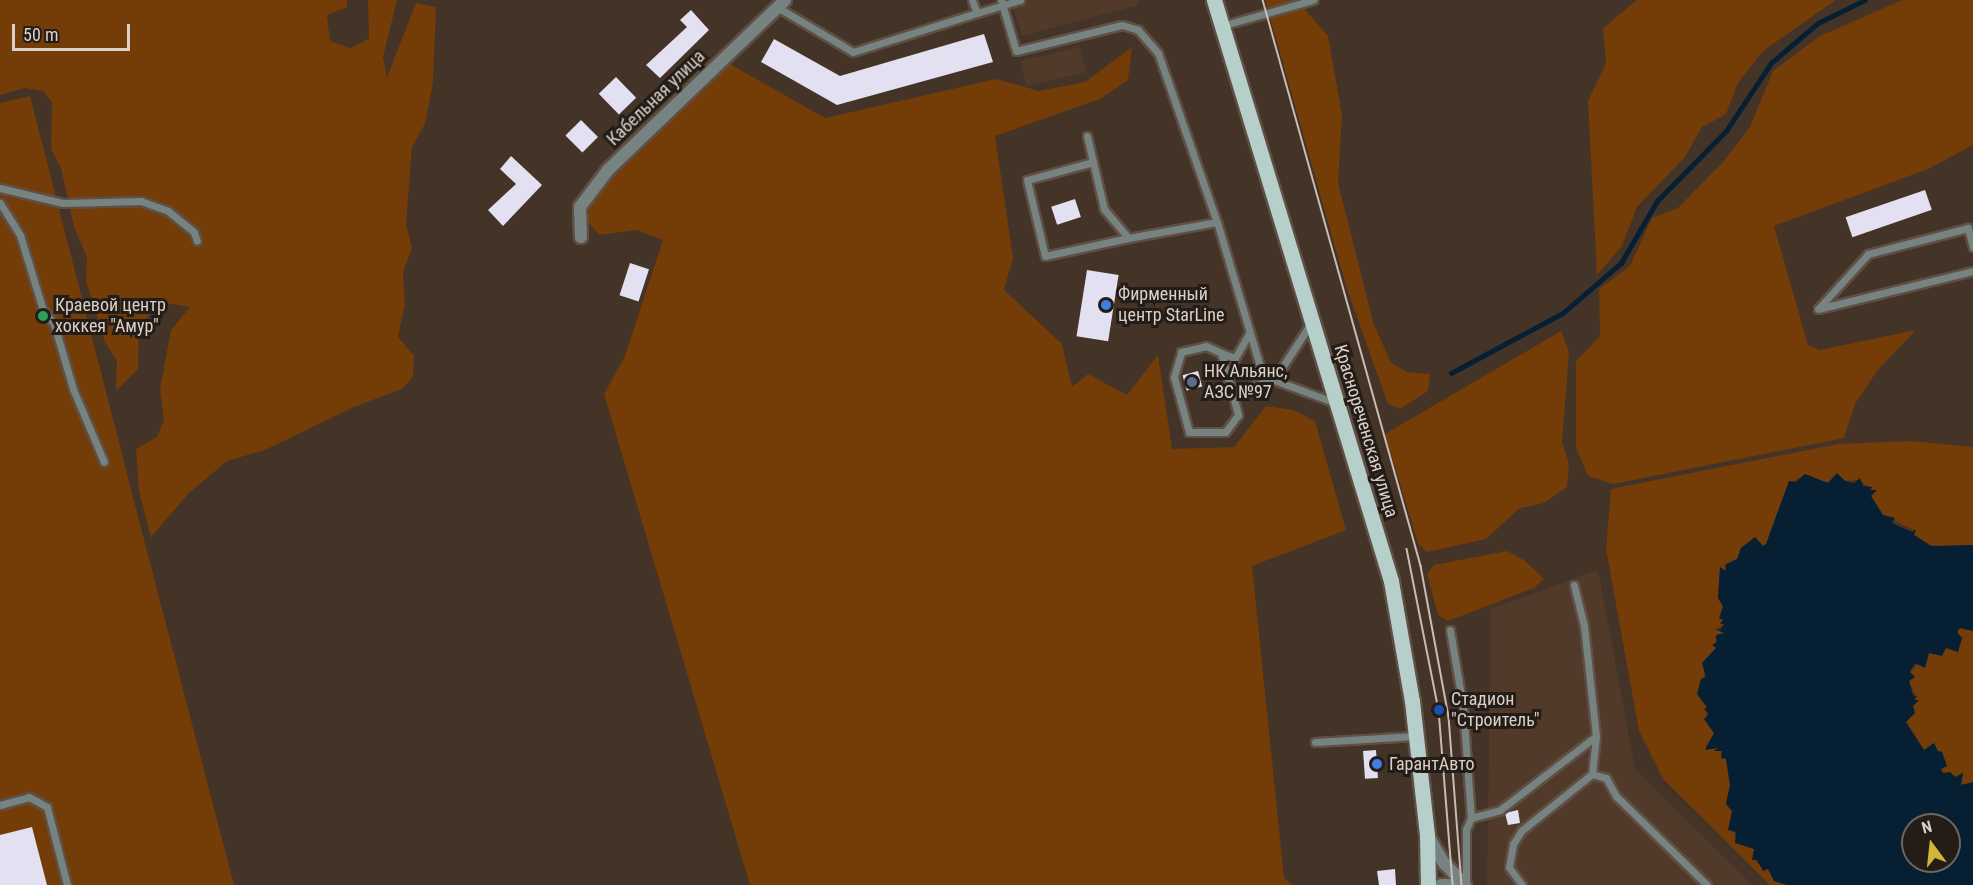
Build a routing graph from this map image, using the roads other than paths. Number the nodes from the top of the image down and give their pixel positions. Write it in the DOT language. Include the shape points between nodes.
graph roads {
  1 [pos="972,0"];
  2 [pos="1020,0"];
  3 [pos="1214,0"];
  4 [pos="1312,0"];
  5 [pos="1002,3"];
  6 [pos="781,4"];
  7 [pos="977,14"];
  8 [pos="1221,26"];
  9 [pos="1087,136"];
  10 [pos="1093,162"];
  11 [pos="0,188"];
  12 [pos="0,203"];
  13 [pos="1217,222"];
  14 [pos="581,237"];
  15 [pos="1128,238"];
  16 [pos="197,241"];
  17 [pos="1973,247"];
  18 [pos="1973,271"];
  19 [pos="1312,320"];
  20 [pos="1250,332"];
  21 [pos="1221,352"];
  22 [pos="1274,380"];
  23 [pos="1265,382"];
  24 [pos="1232,392"];
  25 [pos="1339,404"];
  26 [pos="104,462"];
  27 [pos="1574,585"];
  28 [pos="1450,630"];
  29 [pos="1416,736"];
  30 [pos="1596,736"];
  31 [pos="1315,742"];
  32 [pos="1592,774"];
  33 [pos="0,805"];
  34 [pos="1471,818"];
  35 [pos="1427,834"];
  36 [pos="67,885"];
  37 [pos="1428,885"];
  38 [pos="1441,885"];
  39 [pos="1464,885"];
  40 [pos="1521,885"];
  41 [pos="1707,885"];
  1 -- 7 [label="lane"];
  2 -- 5 [label="lane"];
  3 -- 8 [label="main road, Краснореченская улица"];
  4 -- 8 [label="lane"];
  5 -- 7 [label="lane"];
  5 -- 13 [label="lane" via="1016,51 1122,26 1138,30 1158,53"];
  6 -- 7 [label="lane" via="845,51 853,52"];
  6 -- 14 [label="street, Кабельная улица" via="608,170 580,207"];
  8 -- 19 [label="main road, Краснореченская улица"];
  9 -- 10 [label="lane"];
  10 -- 15 [label="lane" via="1104,208"];
  10 -- 15 [label="lane" via="1027,180 1045,256"];
  11 -- 16 [label="lane" via="63,203 141,201 168,211 194,232"];
  12 -- 26 [label="lane" via="20,235 43,310 54,324 73,389"];
  13 -- 15 [label="lane"];
  13 -- 20 [label="lane"];
  17 -- 18 [label="lane" via="1968,228 1868,254 1818,309"];
  19 -- 22 [label="lane"];
  19 -- 25 [label="main road, Краснореченская улица"];
  20 -- 21 [label="lane" via="1235,358"];
  20 -- 23 [label="lane"];
  21 -- 24 [label="lane"];
  21 -- 24 [label="lane" via="1206,346 1182,352 1178,360 1174,377 1189,432 1225,432 1238,415"];
  22 -- 23 [label="lane"];
  22 -- 25 [label="lane"];
  23 -- 24 [label="lane"];
  25 -- 29 [label="main road, Краснореченская улица" via="1391,581"];
  27 -- 30 [label="lane" via="1584,626"];
  28 -- 34 [label="lane" via="1463,707"];
  29 -- 31 [label="lane"];
  29 -- 35 [label="main road, Краснореченская улица"];
  30 -- 32 [label="lane"];
  30 -- 34 [label="lane" via="1500,810"];
  32 -- 40 [label="lane" via="1521,831 1513,844 1509,867"];
  32 -- 41 [label="lane" via="1606,778 1616,796"];
  33 -- 36 [label="lane" via="29,797 47,807"];
  34 -- 39 [label="lane" via="1466,829"];
  35 -- 37 [label="main road, Краснореченская улица"];
  35 -- 39 [label="street" via="1444,863"];
  38 -- 39 [label="street"];
}
